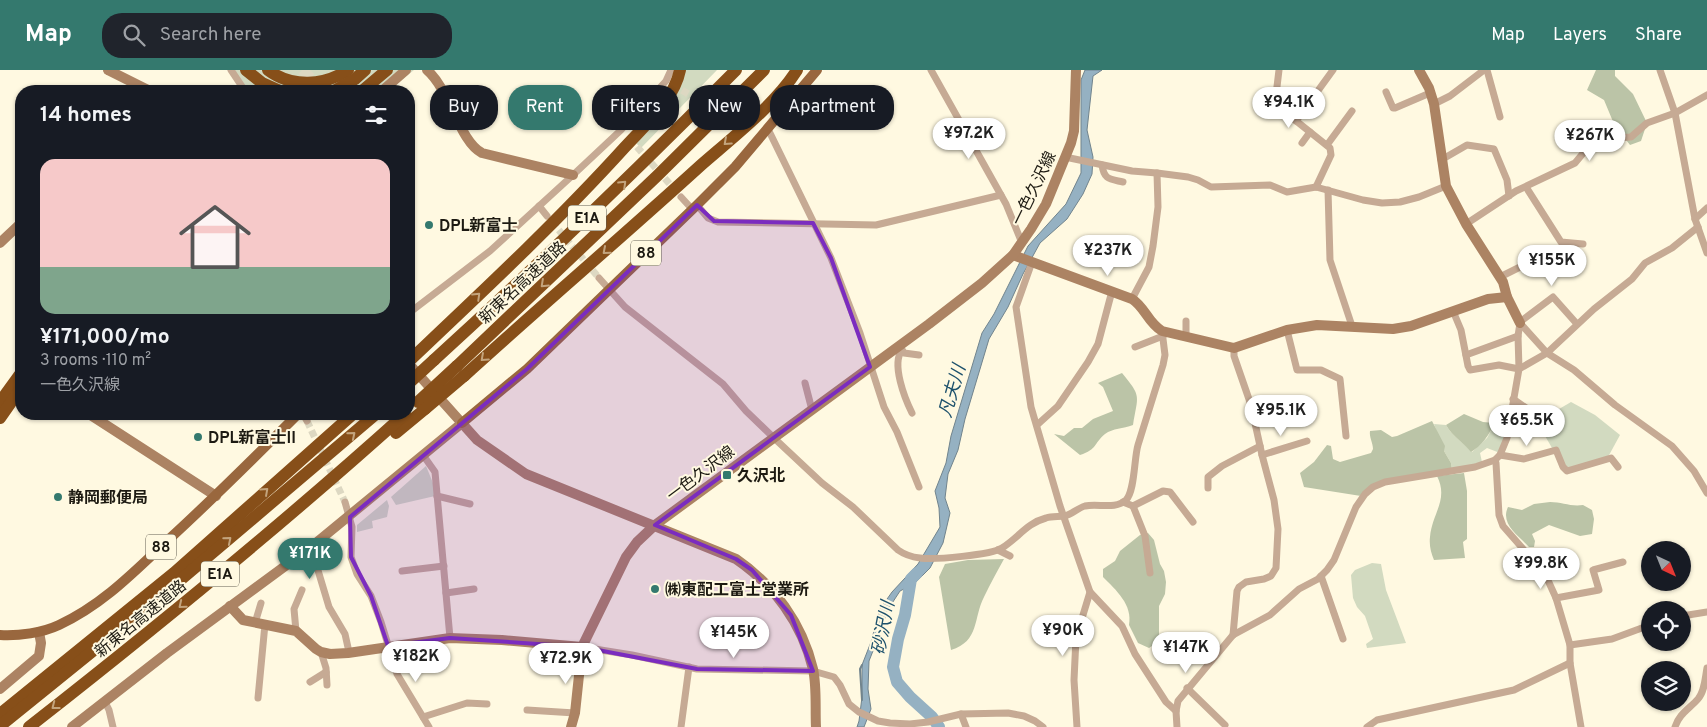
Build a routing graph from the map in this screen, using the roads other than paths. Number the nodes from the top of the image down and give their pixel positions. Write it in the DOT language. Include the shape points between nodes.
graph roads {
  1 [pos="108,70"];
  2 [pos="231,70"];
  3 [pos="246,70"];
  4 [pos="268,70"];
  5 [pos="281,70"];
  6 [pos="336,70"];
  7 [pos="348,70"];
  8 [pos="365,70"];
  9 [pos="387,70"];
  10 [pos="406,70"];
  11 [pos="427,70"];
  12 [pos="671,70"];
  13 [pos="680,70"];
  14 [pos="736,70"];
  15 [pos="764,70"];
  16 [pos="797,70"];
  17 [pos="817,70"];
  18 [pos="931,70"];
  19 [pos="1076,70"];
  20 [pos="1279,70"];
  21 [pos="1333,70"];
  22 [pos="1419,70"];
  23 [pos="1486,70"];
  24 [pos="1660,70"];
  25 [pos="138,85"];
  26 [pos="241,85"];
  27 [pos="266,85"];
  28 [pos="345,85"];
  29 [pos="369,85"];
  30 [pos="389,85"];
  31 [pos="665,85"];
  32 [pos="1386,92"];
  33 [pos="1430,94"];
  34 [pos="1707,94"];
  35 [pos="1434,104"];
  36 [pos="1352,111"];
  37 [pos="1675,113"];
  38 [pos="1500,117"];
  39 [pos="1296,121"];
  40 [pos="621,130"];
  41 [pos="1310,132"];
  42 [pos="762,133"];
  43 [pos="628,137"];
  44 [pos="1302,142"];
  45 [pos="1327,145"];
  46 [pos="1065,158"];
  47 [pos="1441,160"];
  48 [pos="1100,164"];
  49 [pos="1157,172"];
  50 [pos="573,175"];
  51 [pos="1123,182"];
  52 [pos="1316,186"];
  53 [pos="1446,186"];
  54 [pos="1526,186"];
  55 [pos="1328,190"];
  56 [pos="1001,195"];
  57 [pos="1509,196"];
  58 [pos="681,197"];
  59 [pos="539,206"];
  60 [pos="694,207"];
  61 [pos="1707,208"];
  62 [pos="547,216"];
  63 [pos="1696,219"];
  64 [pos="813,223"];
  65 [pos="1466,224"];
  66 [pos="1698,227"];
  67 [pos="15,229"];
  68 [pos="0,243"];
  69 [pos="1022,243"];
  70 [pos="1583,244"];
  71 [pos="1707,253"];
  72 [pos="1016,256"];
  73 [pos="1032,262"];
  74 [pos="1535,264"];
  75 [pos="599,278"];
  76 [pos="1500,278"];
  77 [pos="608,289"];
  78 [pos="1112,291"];
  79 [pos="1507,297"];
  80 [pos="1132,299"];
  81 [pos="415,308"];
  82 [pos="1452,311"];
  83 [pos="1186,321"];
  84 [pos="1520,322"];
  85 [pos="1577,324"];
  86 [pos="1352,326"];
  87 [pos="1287,330"];
  88 [pos="1162,333"];
  89 [pos="1186,336"];
  90 [pos="1518,336"];
  91 [pos="901,348"];
  92 [pos="1135,348"];
  93 [pos="1234,348"];
  94 [pos="1547,353"];
  95 [pos="919,355"];
  96 [pos="1466,355"];
  97 [pos="415,356"];
  98 [pos="415,365"];
  99 [pos="870,367"];
  100 [pos="1519,369"];
  101 [pos="460,371"];
  102 [pos="415,377"];
  103 [pos="15,381"];
  104 [pos="806,383"];
  105 [pos="15,397"];
  106 [pos="1513,399"];
  107 [pos="0,402"];
  108 [pos="417,407"];
  109 [pos="812,410"];
  110 [pos="912,413"];
  111 [pos="0,418"];
  112 [pos="98,420"];
  113 [pos="292,420"];
  114 [pos="346,420"];
  115 [pos="369,420"];
  116 [pos="398,420"];
  117 [pos="403,420"];
  118 [pos="1538,422"];
  119 [pos="462,423"];
  120 [pos="1037,425"];
  121 [pos="1346,436"];
  122 [pos="774,438"];
  123 [pos="1307,441"];
  124 [pos="1260,446"];
  125 [pos="1262,454"];
  126 [pos="423,455"];
  127 [pos="1497,458"];
  128 [pos="1618,467"];
  129 [pos="919,487"];
  130 [pos="1208,488"];
  131 [pos="1707,493"];
  132 [pos="216,496"];
  133 [pos="437,496"];
  134 [pos="344,502"];
  135 [pos="1123,502"];
  136 [pos="470,504"];
  137 [pos="1133,506"];
  138 [pos="1064,516"];
  139 [pos="350,517"];
  140 [pos="1193,522"];
  141 [pos="655,525"];
  142 [pos="263,538"];
  143 [pos="311,547"];
  144 [pos="998,550"];
  145 [pos="1010,556"];
  146 [pos="1623,562"];
  147 [pos="444,566"];
  148 [pos="402,571"];
  149 [pos="1150,573"];
  150 [pos="1321,576"];
  151 [pos="474,589"];
  152 [pos="302,590"];
  153 [pos="1090,592"];
  154 [pos="446,593"];
  155 [pos="1556,598"];
  156 [pos="261,603"];
  157 [pos="230,606"];
  158 [pos="1707,612"];
  159 [pos="1691,615"];
  160 [pos="260,623"];
  161 [pos="1641,628"];
  162 [pos="39,632"];
  163 [pos="296,632"];
  164 [pos="0,635"];
  165 [pos="1233,635"];
  166 [pos="450,638"];
  167 [pos="1343,639"];
  168 [pos="1570,645"];
  169 [pos="388,646"];
  170 [pos="582,647"];
  171 [pos="322,652"];
  172 [pos="349,652"];
  173 [pos="1570,663"];
  174 [pos="689,668"];
  175 [pos="1707,668"];
  176 [pos="813,671"];
  177 [pos="326,672"];
  178 [pos="310,682"];
  179 [pos="327,685"];
  180 [pos="1187,688"];
  181 [pos="0,689"];
  182 [pos="258,698"];
  183 [pos="105,702"];
  184 [pos="487,704"];
  185 [pos="527,710"];
  186 [pos="1176,711"];
  187 [pos="0,714"];
  188 [pos="575,714"];
  189 [pos="961,714"];
  190 [pos="423,717"];
  191 [pos="1225,725"];
  192 [pos="0,726"];
  193 [pos="29,727"];
  194 [pos="72,727"];
  195 [pos="113,727"];
  196 [pos="428,727"];
  197 [pos="571,727"];
  198 [pos="681,727"];
  199 [pos="816,727"];
  200 [pos="966,727"];
  201 [pos="1043,727"];
  202 [pos="1077,727"];
  203 [pos="1177,727"];
  204 [pos="1367,727"];
  205 [pos="1581,727"];
  206 [pos="1675,727"];
  1 -- 25 [label="street"];
  2 -- 26 [label="street"];
  3 -- 27 [label="highway"];
  4 -- 7 [label="highway" via="286,80 315,82 326,81"];
  5 -- 6 [label="highway" via="300,76 324,75"];
  8 -- 28 [label="highway"];
  9 -- 29 [label="highway"];
  10 -- 30 [label="street"];
  11 -- 50 [label="street" via="440,84 475,149"];
  12 -- 31 [label="street"];
  97 -- 13 [label="highway, one-way" via="606,168 669,96"];
  102 -- 14 [label="highway, 新東名高速道路 / E1A, one-way, bridge" via="639,168"];
  15 -- 101 [label="highway, 新東名高速道路 / E1A, one-way"];
  16 -- 101 [label="highway, one-way" via="783,90 638,223 526,320"];
  17 -- 42 [label="main road, 88"];
  18 -- 56 [label="street"];
  19 -- 46 [label="street, 一色久沢線" via="1074,131"];
  20 -- 39 [label="street" via="1275,102"];
  21 -- 39 [label="street"];
  22 -- 33 [label="street"];
  23 -- 35 [label="street"];
  23 -- 38 [label="street"];
  24 -- 37 [label="street"];
  32 -- 33 [label="street" via="1393,108"];
  33 -- 35 [label="street"];
  34 -- 37 [label="street"];
  35 -- 47 [label="street"];
  36 -- 45 [label="street"];
  37 -- 54 [label="street" via="1647,123 1631,137 1590,145 1575,163"];
  37 -- 63 [label="street"];
  39 -- 41 [label="street"];
  40 -- 43 [label="street"];
  40 -- 50 [label="street"];
  41 -- 44 [label="street"];
  41 -- 45 [label="street"];
  42 -- 60 [label="main road, 88" via="735,167"];
  42 -- 64 [label="street"];
  45 -- 52 [label="street" via="1331,155"];
  46 -- 48 [label="street"];
  46 -- 69 [label="street, 一色久沢線" via="1046,204"];
  47 -- 53 [label="street"];
  47 -- 57 [label="street" via="1467,145 1494,148 1507,180"];
  48 -- 49 [label="street"];
  48 -- 51 [label="street" via="1106,177"];
  49 -- 52 [label="street" via="1188,177 1211,187 1270,185 1287,192"];
  49 -- 80 [label="street" via="1158,207 1150,260"];
  50 -- 59 [label="street"];
  52 -- 55 [label="street"];
  53 -- 55 [label="street" via="1419,197 1382,203"];
  53 -- 65 [label="street"];
  54 -- 57 [label="street"];
  54 -- 70 [label="street" via="1561,242"];
  55 -- 86 [label="street" via="1330,260"];
  56 -- 64 [label="street" via="882,224"];
  56 -- 69 [label="street"];
  57 -- 65 [label="street"];
  58 -- 60 [label="street"];
  59 -- 62 [label="street"];
  59 -- 81 [label="street" via="490,251"];
  60 -- 64 [label="street" via="714,221"];
  60 -- 77 [label="main road, 88"];
  61 -- 63 [label="street"];
  63 -- 66 [label="street"];
  64 -- 99 [label="street" via="831,258"];
  65 -- 76 [label="street"];
  66 -- 71 [label="street"];
  66 -- 85 [label="street" via="1672,248 1645,263 1632,279"];
  67 -- 68 [label="street"];
  69 -- 72 [label="street, 一色久沢線"];
  72 -- 73 [label="street"];
  72 -- 91 [label="street, 一色久沢線"];
  73 -- 78 [label="street"];
  73 -- 120 [label="street" via="1016,307 1031,407"];
  74 -- 76 [label="street" via="1528,263"];
  75 -- 77 [label="street"];
  76 -- 79 [label="street"];
  77 -- 119 [label="main road, 88" via="527,369"];
  77 -- 122 [label="street" via="625,307 722,384"];
  78 -- 80 [label="street"];
  78 -- 120 [label="street" via="1098,344 1088,362 1058,406"];
  79 -- 82 [label="street" via="1488,299"];
  79 -- 84 [label="street"];
  80 -- 88 [label="street"];
  82 -- 86 [label="street" via="1433,320 1393,329"];
  82 -- 96 [label="street" via="1461,330"];
  83 -- 89 [label="street"];
  84 -- 85 [label="street" via="1553,297"];
  84 -- 90 [label="street"];
  84 -- 94 [label="street"];
  85 -- 94 [label="street"];
  86 -- 87 [label="street" via="1317,325"];
  87 -- 93 [label="street"];
  87 -- 121 [label="street" via="1297,370 1321,370 1340,379"];
  88 -- 89 [label="street"];
  88 -- 92 [label="street"];
  88 -- 135 [label="street" via="1163,365 1134,457 1132,487"];
  89 -- 93 [label="street"];
  90 -- 96 [label="street"];
  90 -- 100 [label="street"];
  91 -- 95 [label="street" via="904,353"];
  91 -- 99 [label="street, 一色久沢線"];
  91 -- 110 [label="street" via="898,363 900,380"];
  93 -- 124 [label="street"];
  94 -- 100 [label="street"];
  94 -- 131 [label="street" via="1672,446 1694,471"];
  96 -- 100 [label="street" via="1470,370 1499,365"];
  98 -- 119 [label="street"];
  99 -- 109 [label="street, 一色久沢線"];
  99 -- 129 [label="street"];
  100 -- 106 [label="street"];
  101 -- 108 [label="highway, 新東名高速道路 / E1A, bridge"];
  103 -- 107 [label="highway"];
  104 -- 109 [label="street"];
  105 -- 111 [label="highway"];
  106 -- 118 [label="street" via="1530,410"];
  106 -- 127 [label="street" via="1507,438"];
  109 -- 122 [label="street, 一色久沢線"];
  112 -- 132 [label="street"];
  113 -- 132 [label="main road, 88"];
  187 -- 114 [label="highway, one-way" via="174,573"];
  192 -- 115 [label="highway, 新東名高速道路 / E1A, one-way" via="178,582"];
  116 -- 142 [label="highway, 新東名高速道路 / E1A"];
  117 -- 142 [label="highway, 新東名高速道路" via="344,476"];
  119 -- 126 [label="street"];
  119 -- 141 [label="street" via="477,440 526,474"];
  120 -- 138 [label="street"];
  122 -- 141 [label="street, 一色久沢線"];
  122 -- 144 [label="street" via="906,555 934,559"];
  123 -- 125 [label="street"];
  124 -- 125 [label="street"];
  124 -- 130 [label="street" via="1208,477"];
  125 -- 165 [label="street" via="1278,529 1276,568 1271,576 1239,587"];
  126 -- 133 [label="street" via="435,472"];
  126 -- 139 [label="street"];
  127 -- 128 [label="street" via="1524,459 1556,450 1567,472 1611,458"];
  127 -- 150 [label="street" via="1475,467 1385,482 1373,487 1356,507 1334,560"];
  127 -- 155 [label="street" via="1499,515 1503,526 1541,566"];
  132 -- 162 [label="main road, 88" via="98,603 58,626"];
  133 -- 136 [label="street"];
  133 -- 147 [label="street"];
  134 -- 139 [label="street"];
  135 -- 137 [label="street"];
  135 -- 138 [label="street" via="1110,506 1092,505"];
  137 -- 140 [label="street" via="1162,491 1170,492"];
  137 -- 149 [label="street" via="1145,536"];
  138 -- 144 [label="street" via="1051,516 1030,524"];
  138 -- 153 [label="street"];
  139 -- 143 [label="street"];
  139 -- 169 [label="street" via="351,557 378,613"];
  141 -- 170 [label="street, 一色久沢線" via="626,557"];
  141 -- 176 [label="street" via="736,559 752,570 791,615"];
  142 -- 193 [label="highway, 新東名高速道路 / E1A, one-way"];
  143 -- 157 [label="street"];
  143 -- 172 [label="street" via="329,607 345,634"];
  144 -- 145 [label="street"];
  146 -- 155 [label="street" via="1593,570 1598,590"];
  147 -- 148 [label="street"];
  147 -- 154 [label="street"];
  150 -- 165 [label="street" via="1270,615"];
  150 -- 167 [label="street"];
  151 -- 154 [label="street"];
  152 -- 163 [label="street" via="294,609"];
  153 -- 186 [label="street" via="1122,626 1135,654 1166,702"];
  153 -- 202 [label="street" via="1076,638"];
  154 -- 166 [label="street"];
  155 -- 168 [label="street"];
  156 -- 160 [label="street"];
  157 -- 160 [label="street" via="243,620"];
  157 -- 183 [label="street"];
  158 -- 159 [label="street"];
  160 -- 163 [label="street"];
  160 -- 182 [label="street"];
  161 -- 168 [label="street" via="1612,639"];
  162 -- 164 [label="main road, 88"];
  162 -- 181 [label="street" via="39,656"];
  163 -- 171 [label="street"];
  165 -- 180 [label="street"];
  166 -- 169 [label="street"];
  166 -- 170 [label="street"];
  168 -- 173 [label="street"];
  169 -- 172 [label="street"];
  169 -- 190 [label="street" via="397,674"];
  170 -- 174 [label="street"];
  170 -- 188 [label="street"];
  171 -- 172 [label="street"];
  171 -- 177 [label="street"];
  173 -- 204 [label="street" via="1514,690 1377,720"];
  173 -- 205 [label="street"];
  174 -- 176 [label="street"];
  174 -- 198 [label="street"];
  175 -- 206 [label="street" via="1704,689 1677,720"];
  176 -- 189 [label="street" via="834,678 849,704 869,717 910,724"];
  176 -- 199 [label="street"];
  177 -- 178 [label="street"];
  177 -- 179 [label="street"];
  180 -- 186 [label="street" via="1178,701"];
  180 -- 191 [label="street"];
  183 -- 194 [label="street"];
  183 -- 195 [label="street"];
  184 -- 190 [label="street" via="467,703"];
  185 -- 188 [label="street"];
  186 -- 203 [label="street"];
  188 -- 197 [label="street"];
  189 -- 200 [label="street"];
  189 -- 201 [label="street" via="1024,716"];
  190 -- 196 [label="street"];
}
